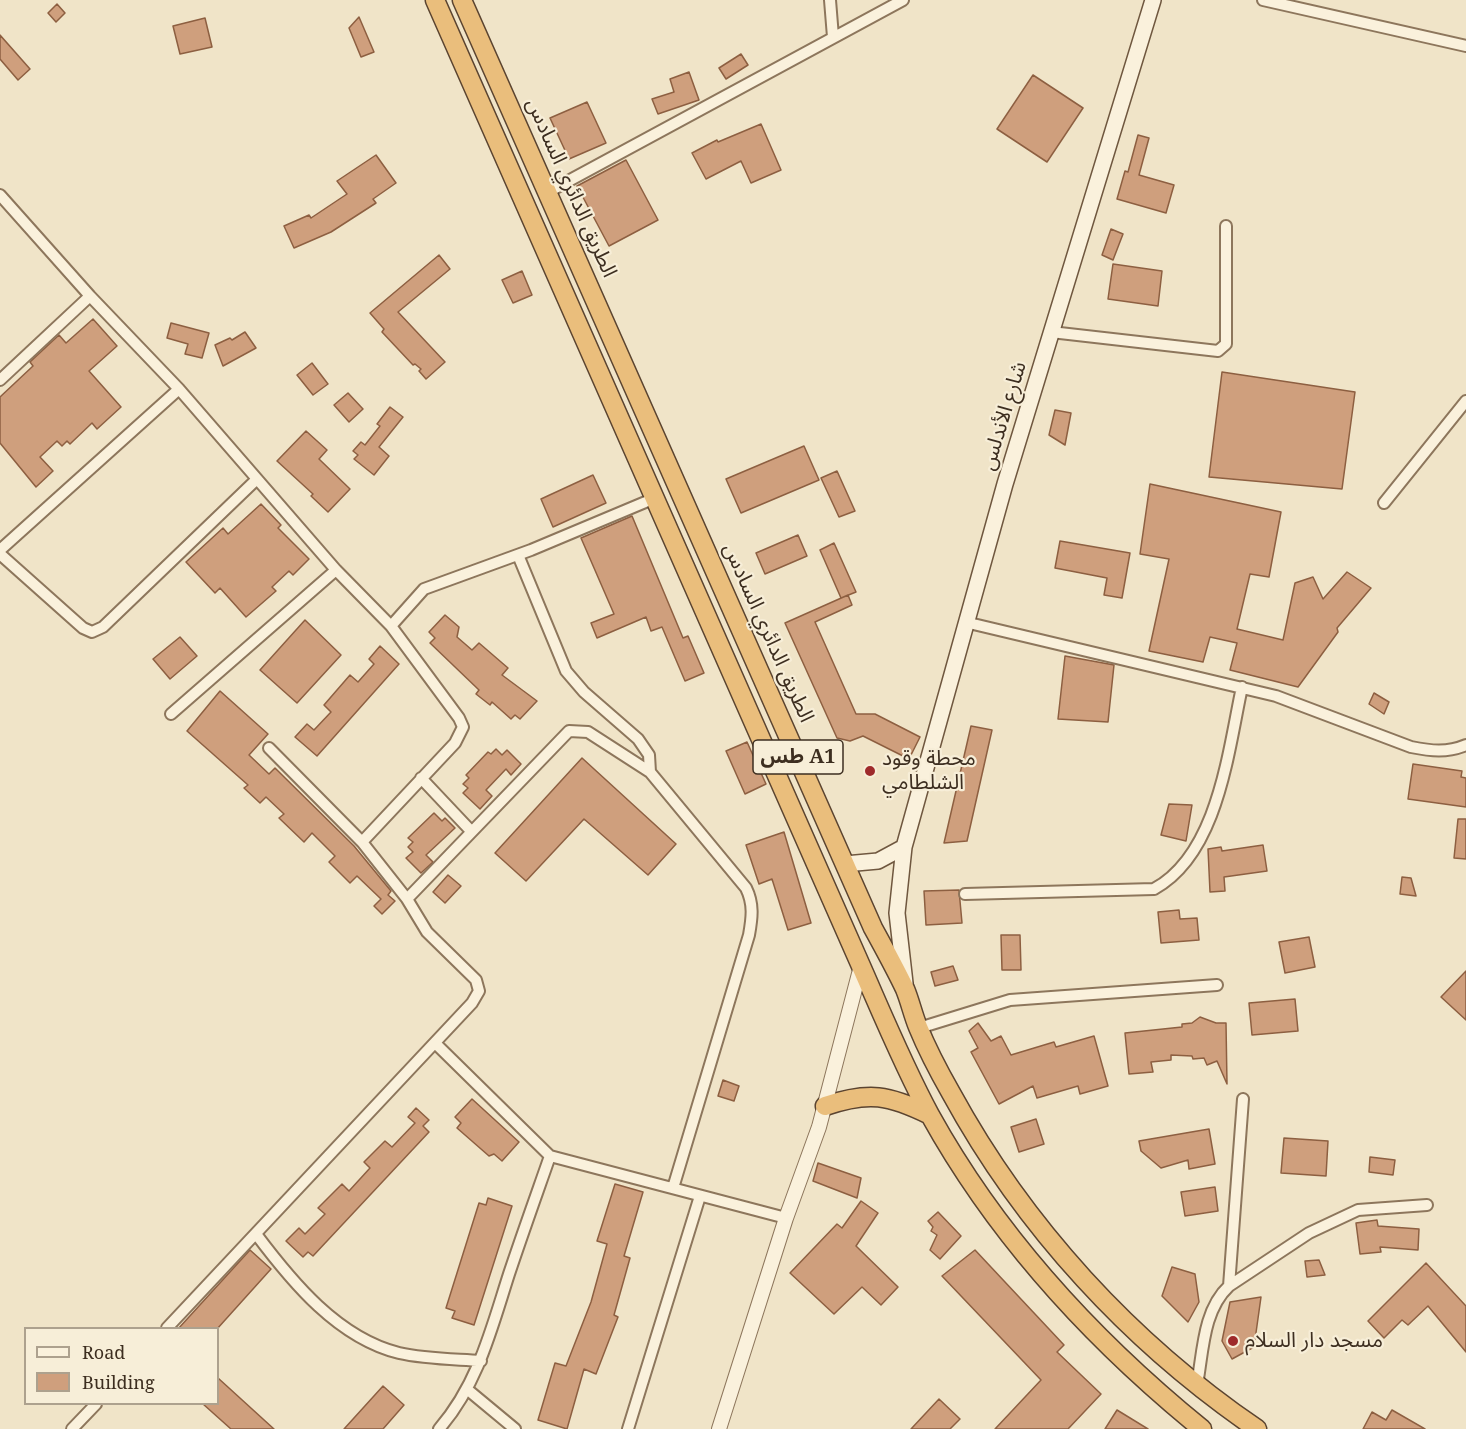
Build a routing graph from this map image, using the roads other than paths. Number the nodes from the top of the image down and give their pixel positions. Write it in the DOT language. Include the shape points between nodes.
graph roads {
  1 [pos="435,0"];
  2 [pos="462,0"];
  3 [pos="830,0"];
  4 [pos="903,0"];
  5 [pos="1153,0"];
  6 [pos="1263,0"];
  7 [pos="833,37"];
  8 [pos="1466,46"];
  9 [pos="531,153"];
  10 [pos="507,163"];
  11 [pos="548,192"];
  12 [pos="0,195"];
  13 [pos="1226,226"];
  14 [pos="90,296"];
  15 [pos="1051,332"];
  16 [pos="0,380"];
  17 [pos="179,389"];
  18 [pos="1466,401"];
  19 [pos="257,479"];
  20 [pos="655,498"];
  21 [pos="1384,503"];
  22 [pos="0,552"];
  23 [pos="519,555"];
  24 [pos="336,570"];
  25 [pos="969,623"];
  26 [pos="391,626"];
  27 [pos="1242,687"];
  28 [pos="171,714"];
  29 [pos="1466,745"];
  30 [pos="269,748"];
  31 [pos="650,772"];
  32 [pos="422,778"];
  33 [pos="471,831"];
  34 [pos="362,842"];
  35 [pos="904,847"];
  36 [pos="845,864"];
  37 [pos="965,894"];
  38 [pos="407,900"];
  39 [pos="861,966"];
  40 [pos="1217,985"];
  41 [pos="905,990"];
  42 [pos="919,1028"];
  43 [pos="435,1043"];
  44 [pos="1243,1099"];
  45 [pos="825,1106"];
  46 [pos="930,1115"];
  47 [pos="550,1156"];
  48 [pos="673,1188"];
  49 [pos="700,1196"];
  50 [pos="1426,1205"];
  51 [pos="786,1218"];
  52 [pos="256,1234"];
  53 [pos="1229,1286"];
  54 [pos="168,1327"];
  55 [pos="481,1361"];
  56 [pos="1197,1384"];
  57 [pos="468,1390"];
  58 [pos="95,1405"];
  59 [pos="72,1429"];
  60 [pos="440,1429"];
  61 [pos="515,1429"];
  62 [pos="628,1429"];
  63 [pos="720,1429"];
  64 [pos="1202,1429"];
  65 [pos="1257,1429"];
  1 -- 10 [label="highway, طس A1"];
  2 -- 9 [label="highway, الطريق الدائري السادس / طس A1"];
  3 -- 7 [label="street"];
  4 -- 7 [label="street"];
  5 -- 15 [label="main road, شارع الأندلس"];
  6 -- 8 [label="street"];
  7 -- 11 [label="street"];
  9 -- 10 [label="highway"];
  9 -- 11 [label="highway, الطريق الدائري السادس / طس A1"];
  10 -- 20 [label="highway, طس A1"];
  11 -- 36 [label="highway, الطريق الدائري السادس / طس A1"];
  12 -- 14 [label="street"];
  13 -- 15 [label="street" via="1223,349"];
  14 -- 16 [label="street"];
  14 -- 17 [label="street"];
  15 -- 25 [label="main road, شارع الأندلس" via="1005,484"];
  17 -- 19 [label="street"];
  17 -- 22 [label="street"];
  18 -- 21 [label="street"];
  19 -- 22 [label="street" via="103,627 92,632"];
  19 -- 24 [label="street"];
  20 -- 23 [label="street"];
  20 -- 39 [label="highway, طس A1"];
  23 -- 26 [label="street" via="424,590"];
  23 -- 31 [label="street" via="566,671 645,747"];
  24 -- 26 [label="street"];
  24 -- 28 [label="street"];
  25 -- 27 [label="street"];
  25 -- 35 [label="main road, شارع الأندلس"];
  26 -- 32 [label="street" via="462,728 455,743"];
  27 -- 29 [label="street" via="1411,747 1434,752"];
  27 -- 37 [label="street" via="1212,814 1190,858 1172,879 1154,889"];
  30 -- 34 [label="street"];
  31 -- 33 [label="street" via="588,732 569,731"];
  31 -- 48 [label="street" via="746,888 752,909 749,935"];
  32 -- 33 [label="street"];
  32 -- 34 [label="street"];
  33 -- 38 [label="street"];
  34 -- 38 [label="street"];
  35 -- 36 [label="main road" via="878,861"];
  35 -- 41 [label="main road, شارع الأندلس" via="897,913"];
  36 -- 41 [label="highway, الطريق الدائري السادس / طس A1"];
  38 -- 43 [label="street" via="427,932 479,986 478,996"];
  39 -- 45 [label="street"];
  39 -- 46 [label="highway, طس A1"];
  40 -- 42 [label="street" via="1010,1000"];
  41 -- 42 [label="highway, الطريق الدائري السادس / طس A1"];
  42 -- 56 [label="highway, الطريق الدائري السادس / طس A1" via="974,1132 1035,1221 1104,1300"];
  43 -- 47 [label="street"];
  43 -- 52 [label="street"];
  44 -- 53 [label="street"];
  45 -- 46 [label="highway" via="860,1096 881,1096 900,1100"];
  45 -- 51 [label="street"];
  46 -- 64 [label="highway, طس A1" via="1002,1224 1065,1301 1156,1392"];
  47 -- 48 [label="street"];
  47 -- 55 [label="street"];
  48 -- 49 [label="street"];
  49 -- 51 [label="street"];
  49 -- 62 [label="street"];
  50 -- 53 [label="street" via="1358,1210 1309,1233"];
  51 -- 63 [label="street"];
  52 -- 54 [label="street"];
  52 -- 55 [label="street" via="300,1287 356,1335 399,1353"];
  53 -- 56 [label="street" via="1212,1309"];
  55 -- 57 [label="street"];
  56 -- 65 [label="highway, الطريق الدائري السادس / طس A1"];
  57 -- 60 [label="street"];
  57 -- 61 [label="street"];
  58 -- 59 [label="street"];
}
